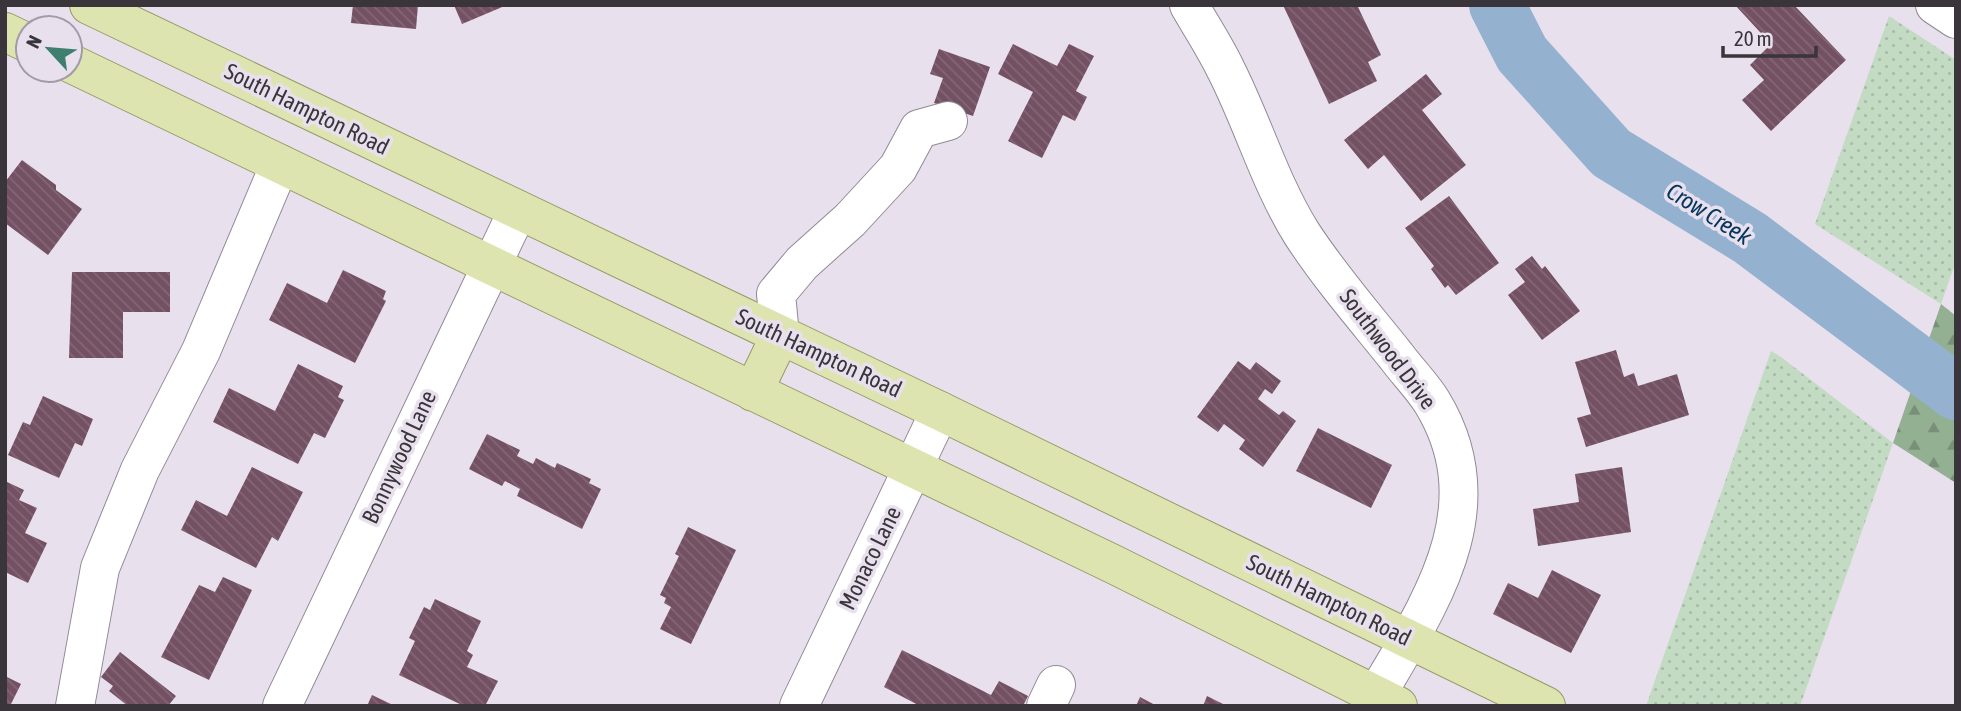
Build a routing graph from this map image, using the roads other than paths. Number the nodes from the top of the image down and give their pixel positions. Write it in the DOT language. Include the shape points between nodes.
graph roads {
  1 [pos="89,5"];
  2 [pos="1189,5"];
  3 [pos="1935,5"];
  4 [pos="1956,19"];
  5 [pos="84,70"];
  6 [pos="948,121"];
  7 [pos="280,164"];
  8 [pos="518,210"];
  9 [pos="490,265"];
  10 [pos="780,336"];
  11 [pos="753,392"];
  12 [pos="940,411"];
  13 [pos="914,468"];
  14 [pos="1408,638"];
  15 [pos="1382,702"];
  16 [pos="75,706"];
  17 [pos="282,706"];
  18 [pos="799,706"];
  19 [pos="1546,706"];
  1 -- 8 [label="main road, South Hampton Road"];
  2 -- 14 [label="street, Southwood Drive" via="1226,69 1302,234 1431,401 1449,436 1458,463 1460,505 1452,547 1427,607"];
  3 -- 4 [label="street"];
  5 -- 7 [label="main road"];
  6 -- 10 [label="street" via="919,129 898,168 776,294"];
  7 -- 9 [label="main road"];
  7 -- 16 [label="street" via="201,351 139,470 100,568"];
  8 -- 9 [label="street, Bonnywood Lane"];
  8 -- 10 [label="main road, South Hampton Road"];
  9 -- 11 [label="main road"];
  9 -- 17 [label="street, Bonnywood Lane"];
  10 -- 11 [label="main road"];
  10 -- 12 [label="main road, South Hampton Road"];
  11 -- 13 [label="main road"];
  12 -- 13 [label="street, Monaco Lane"];
  12 -- 14 [label="main road, South Hampton Road"];
  13 -- 15 [label="main road"];
  13 -- 18 [label="street, Monaco Lane"];
  14 -- 15 [label="street, Southwood Drive"];
  14 -- 19 [label="main road, South Hampton Road"];
}
